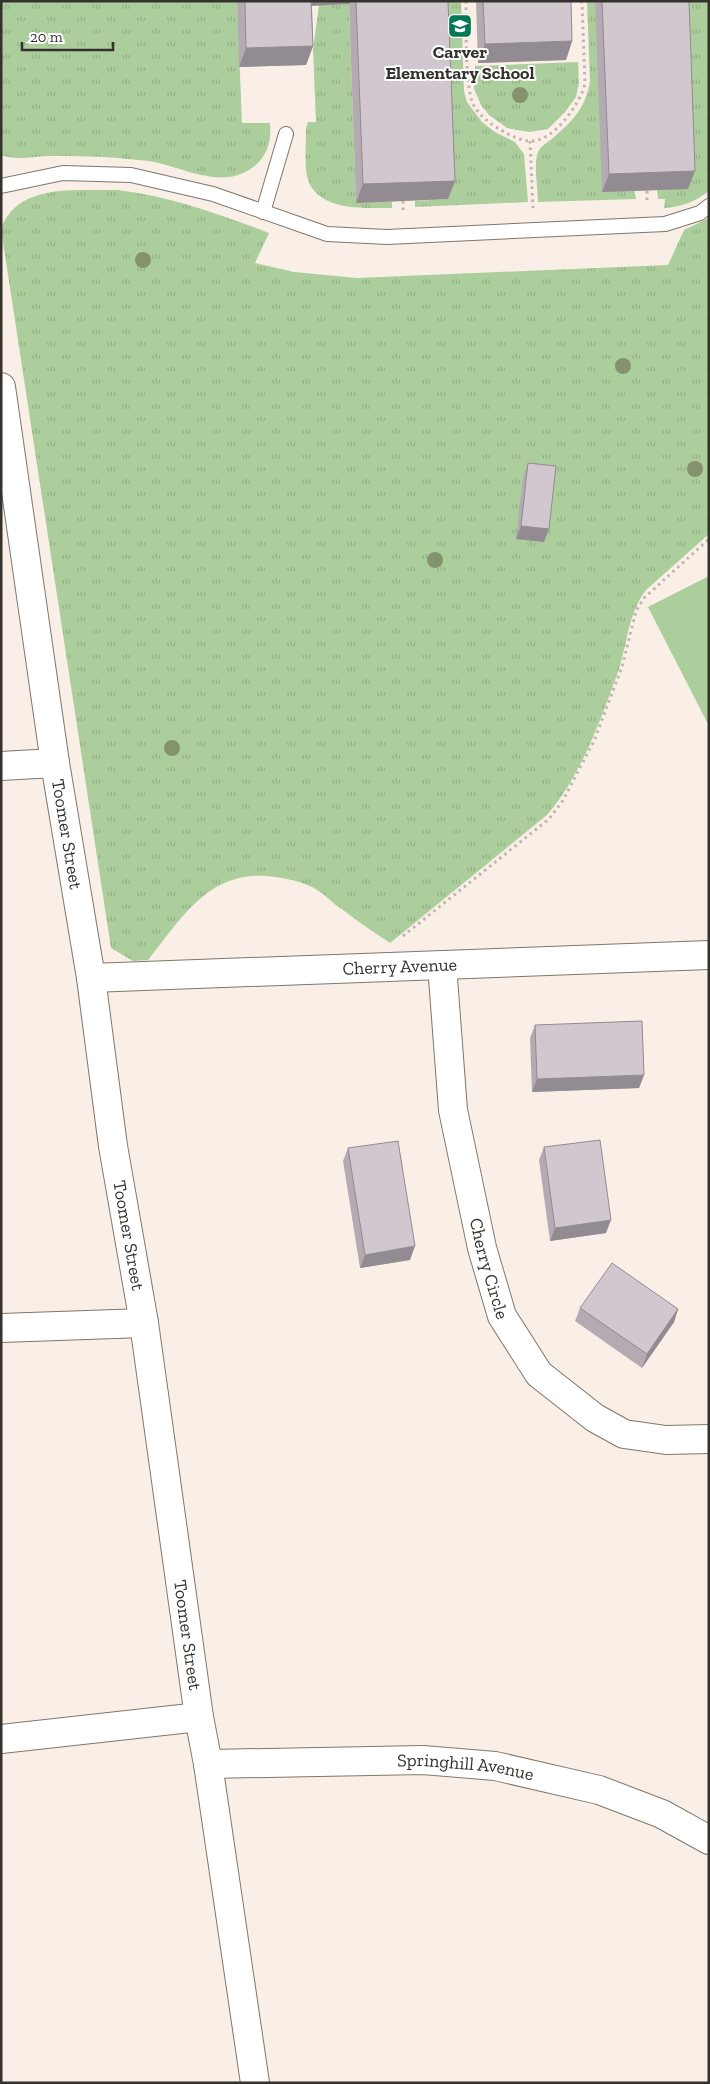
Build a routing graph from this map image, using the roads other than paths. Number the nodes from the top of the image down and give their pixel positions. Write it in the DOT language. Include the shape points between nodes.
graph roads {
  1 [pos="286,134"];
  2 [pos="1,186"];
  3 [pos="709,206"];
  4 [pos="263,212"];
  5 [pos="1,387"];
  6 [pos="6,451"];
  7 [pos="55,763"];
  8 [pos="1,766"];
  9 [pos="709,955"];
  10 [pos="442,965"];
  11 [pos="91,978"];
  12 [pos="144,1323"];
  13 [pos="1,1328"];
  14 [pos="709,1439"];
  15 [pos="199,1717"];
  16 [pos="1,1739"];
  17 [pos="208,1764"];
  18 [pos="709,1840"];
  19 [pos="255,2083"];
  1 -- 4 [label="lane"];
  2 -- 4 [label="lane" via="63,173 131,175 213,194"];
  3 -- 4 [label="lane" via="700,213 666,224 387,238 327,234"];
  5 -- 6 [label="street, Toomer Street"];
  6 -- 7 [label="street, Toomer Street"];
  7 -- 8 [label="street"];
  7 -- 11 [label="street, Toomer Street"];
  9 -- 10 [label="street, Cherry Avenue"];
  10 -- 11 [label="street, Cherry Avenue"];
  10 -- 14 [label="street, Cherry Circle" via="453,1110 482,1248 502,1316 540,1374 595,1418 624,1434 666,1440"];
  11 -- 12 [label="street, Toomer Street" via="114,1146"];
  12 -- 13 [label="street"];
  12 -- 15 [label="street, Toomer Street"];
  15 -- 16 [label="street"];
  15 -- 17 [label="street, Toomer Street"];
  17 -- 18 [label="street, Springhill Avenue" via="423,1760 495,1766 599,1790 662,1814"];
  17 -- 19 [label="street, Toomer Street"];
}
